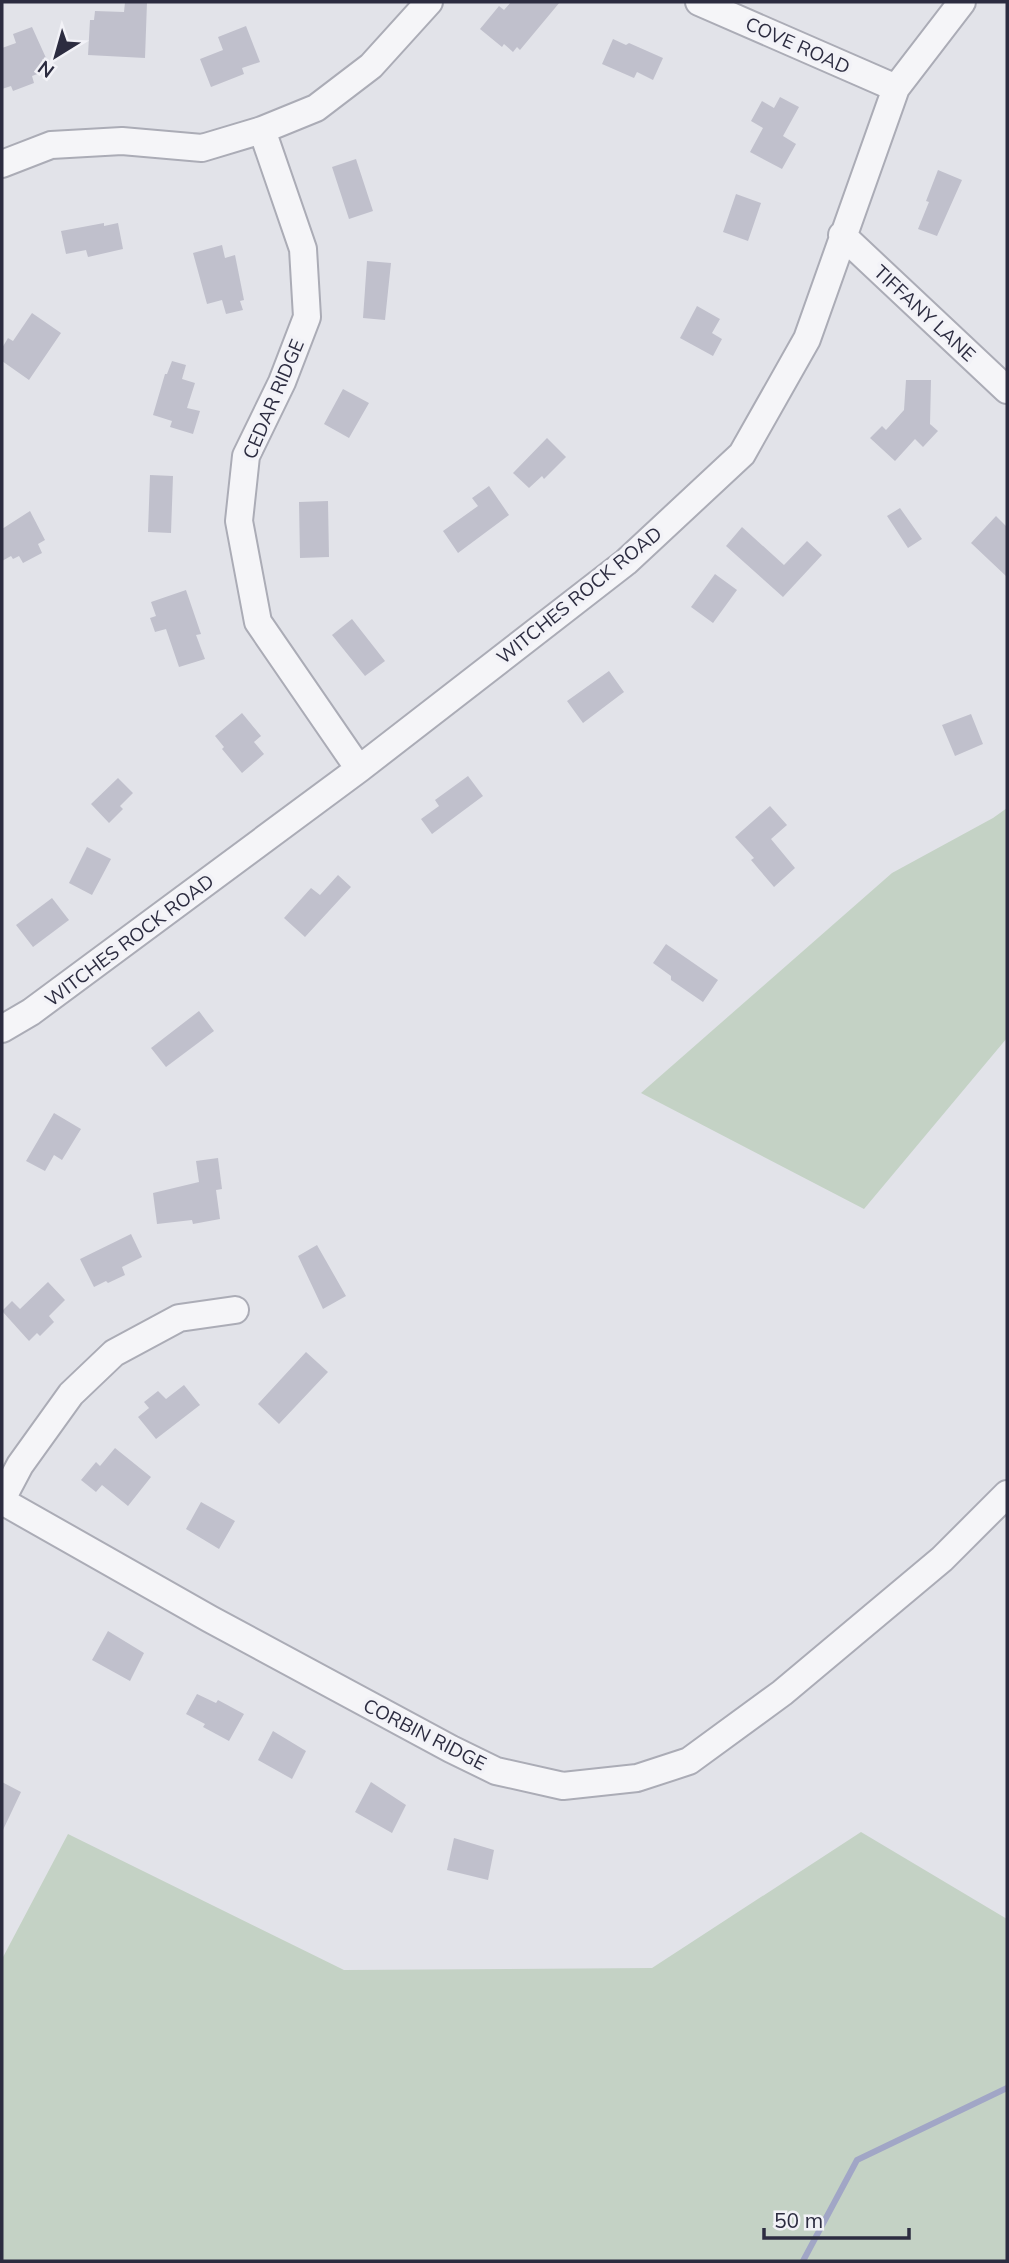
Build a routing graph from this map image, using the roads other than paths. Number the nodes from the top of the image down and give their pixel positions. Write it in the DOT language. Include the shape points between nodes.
graph roads {
  1 [pos="429,2"];
  2 [pos="699,2"];
  3 [pos="962,2"];
  4 [pos="896,88"];
  5 [pos="262,130"];
  6 [pos="2,164"];
  7 [pos="842,236"];
  8 [pos="1007,390"];
  9 [pos="359,769"];
  10 [pos="2,1029"];
  11 [pos="235,1310"];
  12 [pos="1007,1494"];
  13 [pos="2,1500"];
  1 -- 5 [label="street" via="371,66 316,108"];
  2 -- 4 [label="street, COVE ROAD"];
  3 -- 4 [label="street, WITCHES ROCK ROAD"];
  4 -- 7 [label="street, WITCHES ROCK ROAD"];
  5 -- 6 [label="street" via="202,148 122,141 51,145"];
  5 -- 9 [label="street, CEDAR RIDGE" via="303,249 307,317 246,456 239,521 258,622"];
  7 -- 8 [label="street, TIFFANY LANE"];
  7 -- 9 [label="street, WITCHES ROCK ROAD" via="807,338 742,454 626,562"];
  9 -- 10 [label="street, WITCHES ROCK ROAD"];
  11 -- 13 [label="street" via="179,1318 114,1353 71,1394 20,1465"];
  12 -- 13 [label="street, CORBIN RIDGE" via="942,1559 782,1693 689,1761 637,1778 563,1786 496,1771 451,1749"];
}
